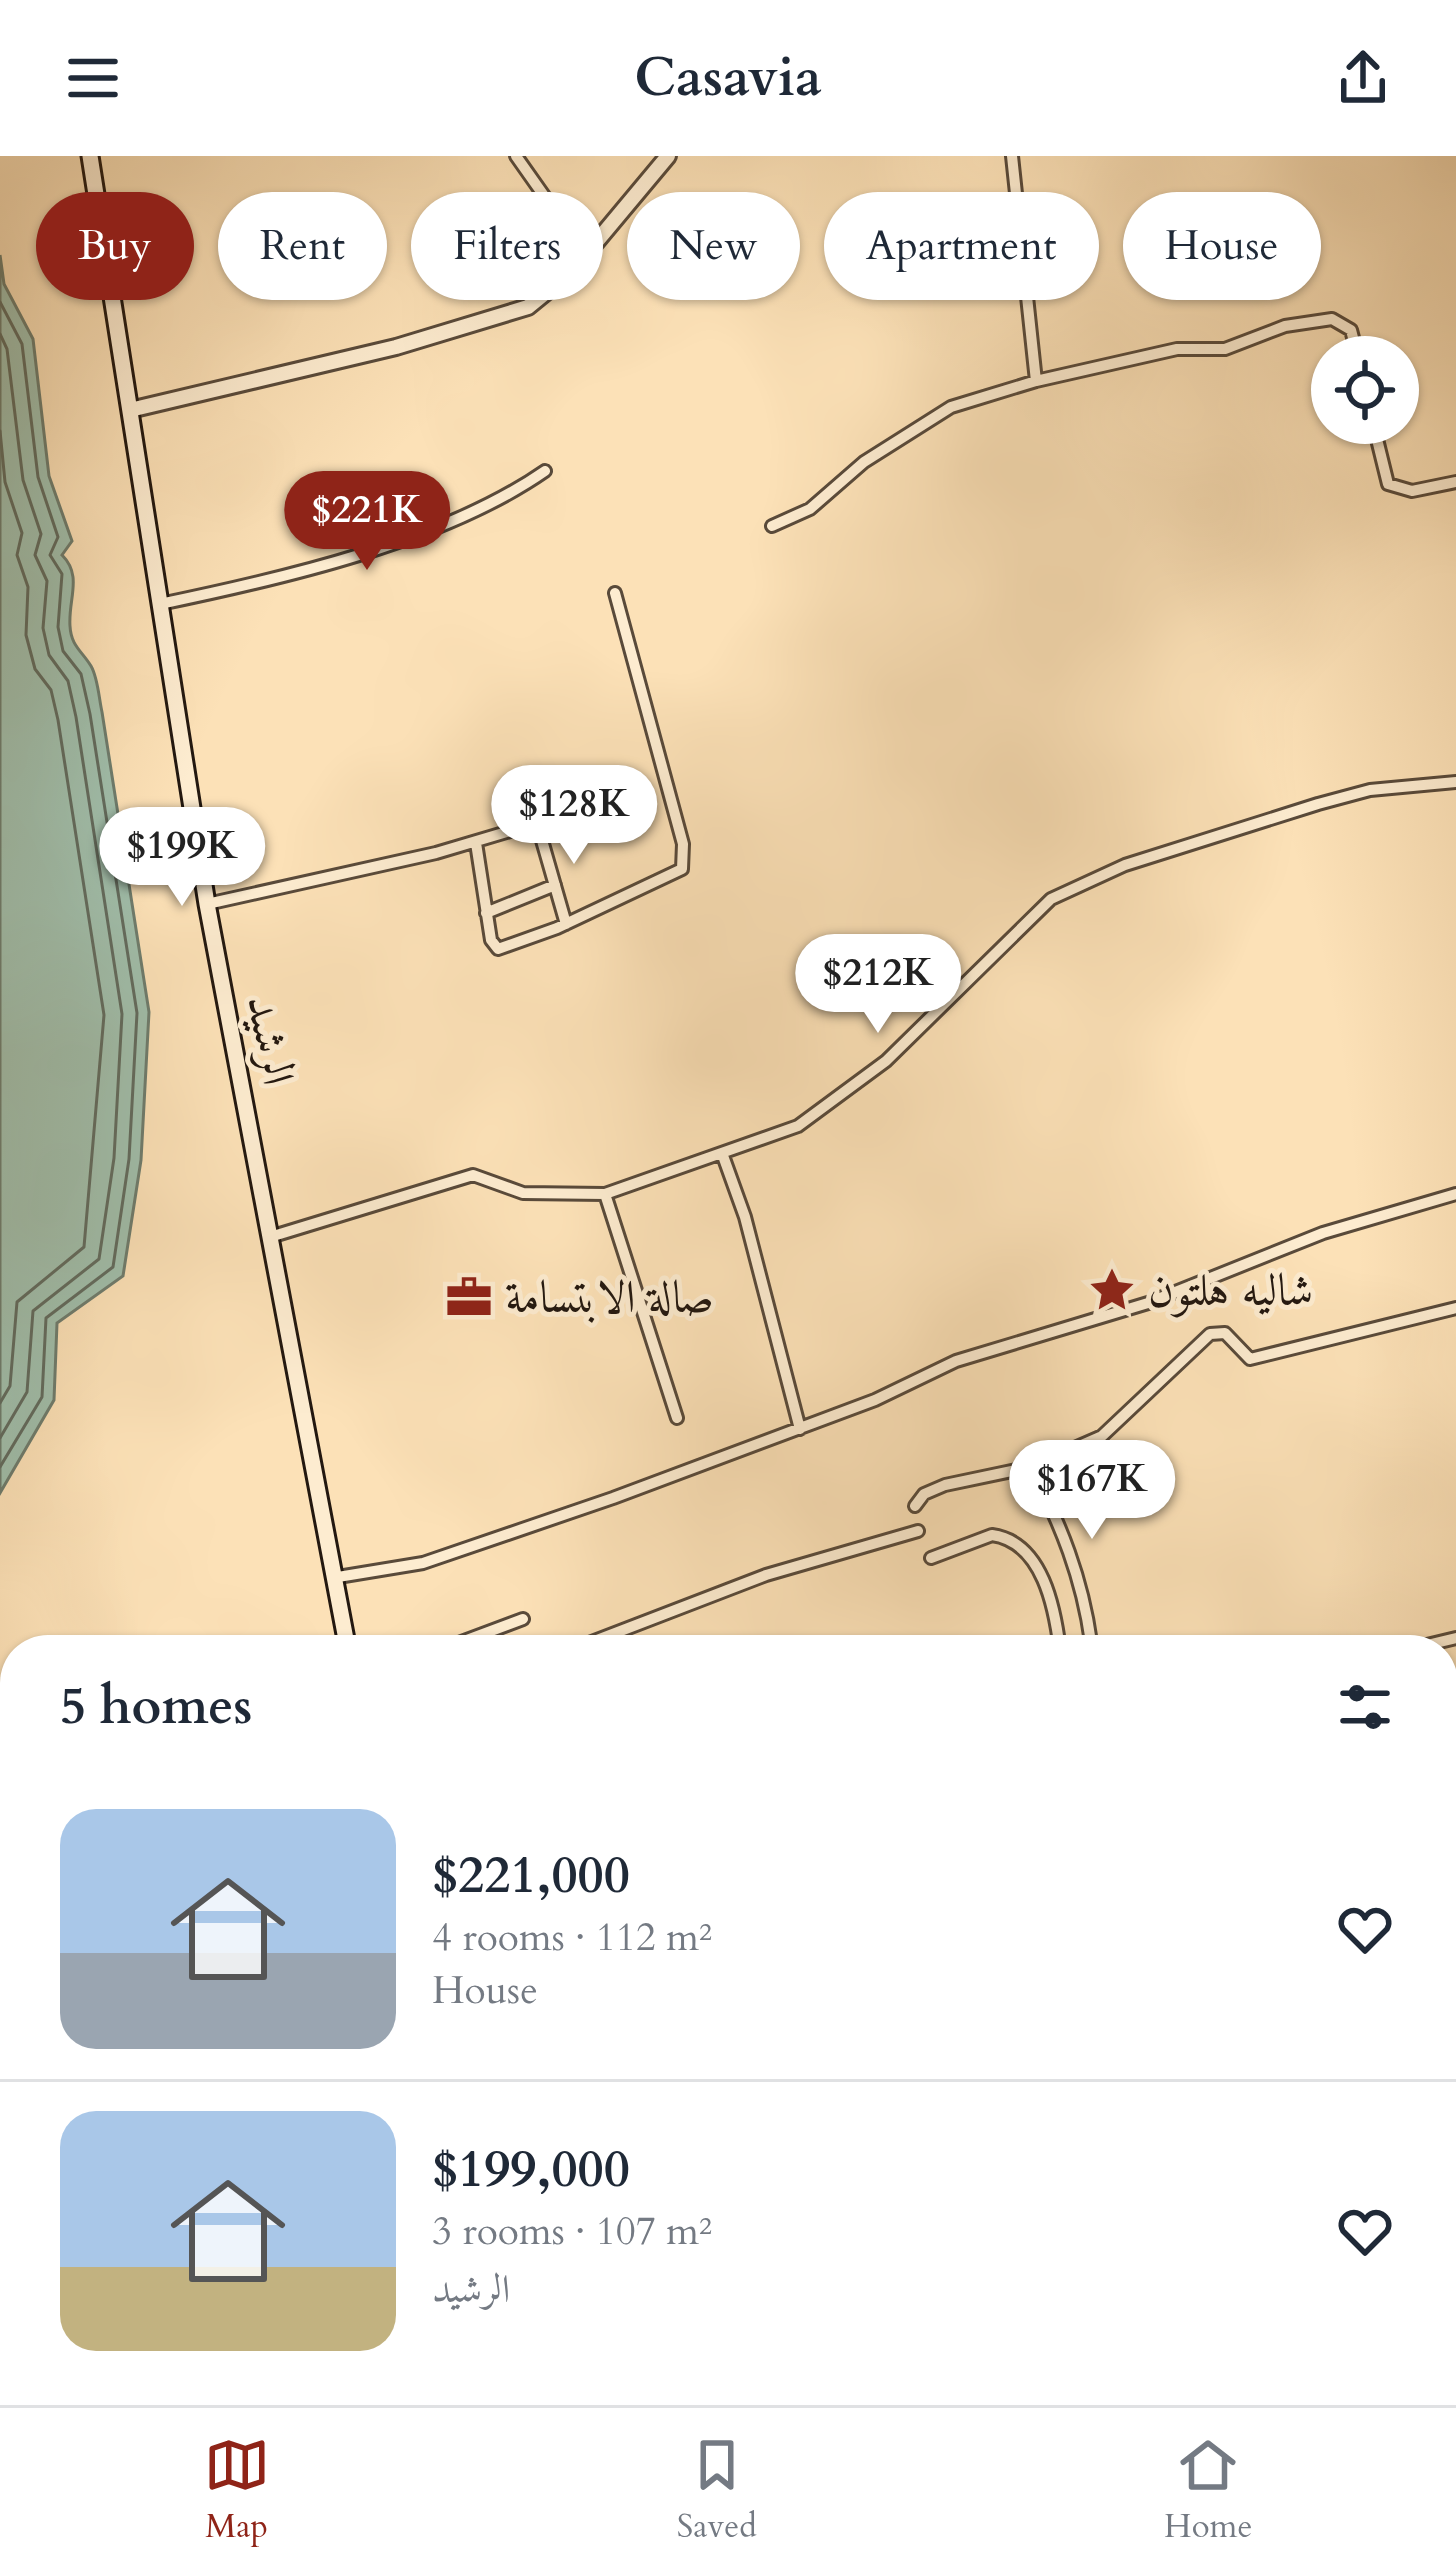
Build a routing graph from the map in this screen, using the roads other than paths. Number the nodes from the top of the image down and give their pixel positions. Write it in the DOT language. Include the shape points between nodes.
graph roads {
  1 [pos="90,156"];
  2 [pos="516,156"];
  3 [pos="668,156"];
  4 [pos="1012,156"];
  5 [pos="541,192"];
  6 [pos="1353,336"];
  7 [pos="1036,381"];
  8 [pos="130,410"];
  9 [pos="1378,444"];
  10 [pos="544,471"];
  11 [pos="1456,482"];
  12 [pos="772,526"];
  13 [pos="615,593"];
  14 [pos="160,604"];
  15 [pos="1456,782"];
  16 [pos="476,844"];
  17 [pos="555,885"];
  18 [pos="207,904"];
  19 [pos="486,913"];
  20 [pos="566,924"];
  21 [pos="722,1153"];
  22 [pos="1456,1193"];
  23 [pos="605,1194"];
  24 [pos="270,1237"];
  25 [pos="1456,1308"];
  26 [pos="677,1418"];
  27 [pos="800,1429"];
  28 [pos="1031,1467"];
  29 [pos="915,1506"];
  30 [pos="918,1531"];
  31 [pos="931,1558"];
  32 [pos="338,1577"];
  33 [pos="523,1619"];
  34 [pos="345,1635"];
  35 [pos="480,1635"];
  36 [pos="610,1635"];
  37 [pos="1058,1635"];
  38 [pos="1089,1635"];
  1 -- 8 [label="main road, الرشيد"];
  2 -- 5 [label="street"];
  3 -- 8 [label="street" via="572,271 528,308"];
  4 -- 7 [label="street"];
  6 -- 7 [label="street" via="1332,319 1225,349 1177,350"];
  7 -- 12 [label="street" via="951,407 810,508"];
  8 -- 14 [label="main road, الرشيد"];
  9 -- 11 [label="street" via="1388,484 1412,491"];
  10 -- 14 [label="street" via="468,517"];
  13 -- 20 [label="street" via="683,844 682,869"];
  14 -- 18 [label="main road, الرشيد"];
  15 -- 21 [label="street" via="1318,804 1125,865 1051,898 886,1061 806,1123"];
  16 -- 17 [label="street" via="537,823"];
  16 -- 18 [label="street"];
  16 -- 19 [label="street"];
  17 -- 19 [label="street"];
  17 -- 20 [label="street"];
  18 -- 24 [label="main road, الرشيد"];
  19 -- 20 [label="street" via="498,949"];
  21 -- 23 [label="street"];
  21 -- 27 [label="street"];
  22 -- 27 [label="street" via="1324,1233 1148,1303 956,1361"];
  23 -- 24 [label="street" via="523,1193 473,1175"];
  23 -- 26 [label="street"];
  24 -- 32 [label="main road, الرشيد"];
  25 -- 28 [label="street" via="1250,1359 1226,1333 1210,1334 1102,1436"];
  27 -- 32 [label="street" via="423,1563"];
  28 -- 29 [label="street" via="945,1485"];
  28 -- 38 [label="street" via="1066,1536"];
  30 -- 36 [label="street" via="766,1575"];
  31 -- 37 [label="street" via="992,1534 1015,1545 1052,1593"];
  32 -- 34 [label="main road, الرشيد"];
  33 -- 35 [label="street"];
}
